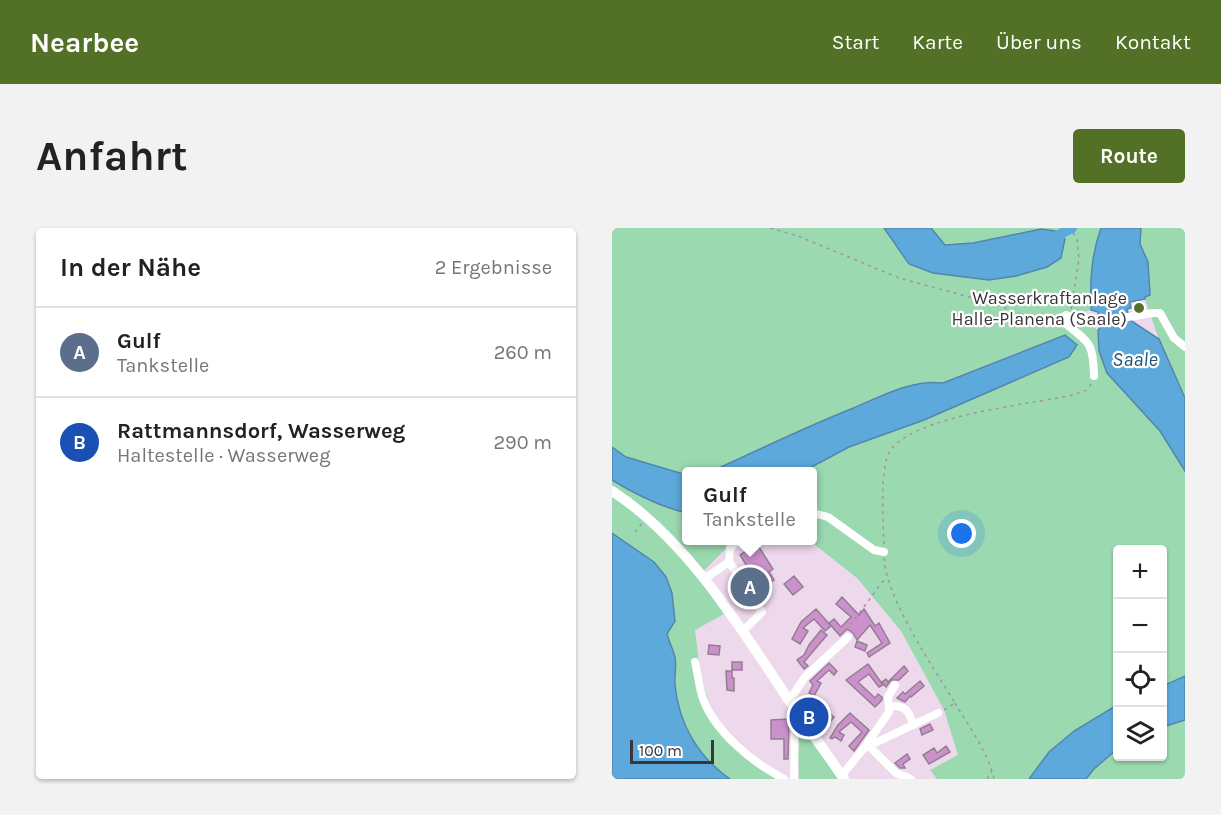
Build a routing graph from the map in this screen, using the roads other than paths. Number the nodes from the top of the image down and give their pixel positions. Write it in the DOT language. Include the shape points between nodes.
graph roads {
  1 [pos="1185,347"];
  2 [pos="1094,376"];
  3 [pos="612,491"];
  4 [pos="817,514"];
  5 [pos="734,545"];
  6 [pos="884,552"];
  7 [pos="729,562"];
  8 [pos="704,579"];
  9 [pos="743,583"];
  10 [pos="751,595"];
  11 [pos="742,630"];
  12 [pos="848,637"];
  13 [pos="695,662"];
  14 [pos="895,685"];
  15 [pos="789,701"];
  16 [pos="889,706"];
  17 [pos="938,713"];
  18 [pos="799,715"];
  19 [pos="913,725"];
  20 [pos="867,744"];
  21 [pos="843,777"];
  22 [pos="784,779"];
  23 [pos="795,779"];
  24 [pos="911,779"];
  1 -- 2 [label="street" via="1174,338 1160,313 1090,323 1066,317 1065,323 1086,339 1094,360"];
  3 -- 8 [label="main road" via="646,518"];
  4 -- 6 [label="street" via="828,516 874,550"];
  5 -- 7 [label="street"];
  7 -- 8 [label="street"];
  7 -- 9 [label="street"];
  8 -- 11 [label="main road"];
  10 -- 11 [label="street" via="762,612"];
  11 -- 15 [label="main road"];
  12 -- 15 [label="street" via="805,678"];
  13 -- 22 [label="street" via="703,698 723,732"];
  14 -- 16 [label="street" via="888,697"];
  15 -- 18 [label="main road"];
  16 -- 19 [label="street" via="904,707 910,712"];
  16 -- 20 [label="street" via="889,712"];
  17 -- 19 [label="street"];
  18 -- 21 [label="main road"];
  18 -- 23 [label="street" via="795,722"];
  19 -- 20 [label="street"];
  20 -- 21 [label="street"];
  20 -- 24 [label="street" via="896,773"];
}
